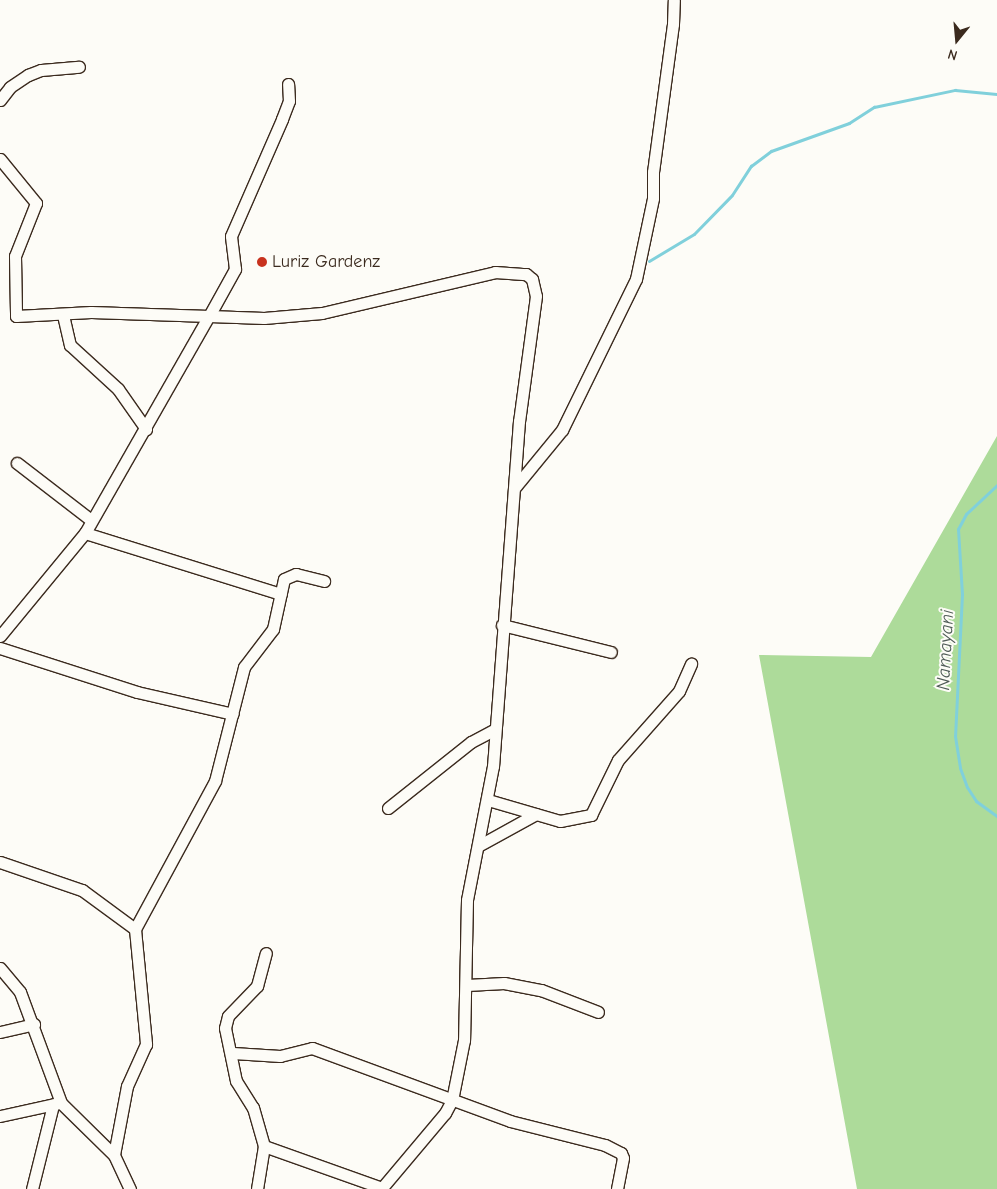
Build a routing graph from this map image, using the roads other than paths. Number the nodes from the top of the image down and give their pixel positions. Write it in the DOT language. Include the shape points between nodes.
graph roads {
  1 [pos="674,0"];
  2 [pos="80,66"];
  3 [pos="288,84"];
  4 [pos="0,100"];
  5 [pos="0,159"];
  6 [pos="63,315"];
  7 [pos="209,316"];
  8 [pos="146,429"];
  9 [pos="17,463"];
  10 [pos="516,486"];
  11 [pos="92,520"];
  12 [pos="85,532"];
  13 [pos="324,581"];
  14 [pos="281,594"];
  15 [pos="502,626"];
  16 [pos="0,636"];
  17 [pos="0,648"];
  18 [pos="611,652"];
  19 [pos="691,664"];
  20 [pos="233,714"];
  21 [pos="494,730"];
  22 [pos="488,800"];
  23 [pos="388,808"];
  24 [pos="536,814"];
  25 [pos="478,846"];
  26 [pos="0,862"];
  27 [pos="135,929"];
  28 [pos="266,953"];
  29 [pos="0,968"];
  30 [pos="467,985"];
  31 [pos="598,1012"];
  32 [pos="34,1024"];
  33 [pos="0,1032"];
  34 [pos="233,1053"];
  35 [pos="452,1100"];
  36 [pos="57,1104"];
  37 [pos="0,1116"];
  38 [pos="264,1146"];
  39 [pos="114,1155"];
  40 [pos="32,1189"];
  41 [pos="130,1189"];
  42 [pos="257,1189"];
  43 [pos="382,1189"];
  44 [pos="617,1189"];
  1 -- 10 [label="street" via="653,172 653,198 636,279 562,430"];
  2 -- 4 [label="street" via="41,70 28,75 10,87"];
  3 -- 7 [label="street" via="289,101 231,236 235,269"];
  5 -- 6 [label="street" via="36,203 15,256 16,316"];
  6 -- 7 [label="street" via="148,313"];
  6 -- 8 [label="street" via="70,345 118,389"];
  7 -- 8 [label="street"];
  7 -- 10 [label="street" via="264,318 322,313 495,272 526,274 535,284 536,296 523,378"];
  8 -- 11 [label="street"];
  9 -- 11 [label="street"];
  10 -- 15 [label="street"];
  11 -- 12 [label="street"];
  12 -- 14 [label="street"];
  12 -- 16 [label="street"];
  13 -- 14 [label="street" via="291,574 284,579"];
  14 -- 20 [label="street" via="273,629 244,667"];
  15 -- 18 [label="street"];
  15 -- 21 [label="street"];
  17 -- 20 [label="street" via="138,692"];
  19 -- 24 [label="street" via="679,691 618,760 591,815 571,821"];
  20 -- 27 [label="street" via="215,781"];
  21 -- 22 [label="street"];
  21 -- 23 [label="street" via="471,742"];
  22 -- 24 [label="street"];
  22 -- 25 [label="street"];
  24 -- 25 [label="street"];
  25 -- 30 [label="street" via="467,900"];
  26 -- 27 [label="street" via="82,890"];
  27 -- 39 [label="street" via="146,1044 127,1086"];
  28 -- 34 [label="street" via="253,993 228,1016 225,1028"];
  29 -- 32 [label="street" via="20,992"];
  30 -- 31 [label="street" via="504,983 541,990"];
  30 -- 35 [label="street" via="464,1040"];
  32 -- 33 [label="street"];
  32 -- 36 [label="street"];
  34 -- 35 [label="street" via="280,1056 312,1048"];
  34 -- 38 [label="street" via="236,1081 253,1108"];
  35 -- 43 [label="street" via="438,1123"];
  35 -- 44 [label="street" via="510,1121 615,1149 621,1153 624,1163"];
  36 -- 37 [label="street"];
  36 -- 39 [label="street"];
  36 -- 40 [label="street"];
  38 -- 42 [label="street"];
  38 -- 43 [label="street"];
  39 -- 41 [label="street"];
}
